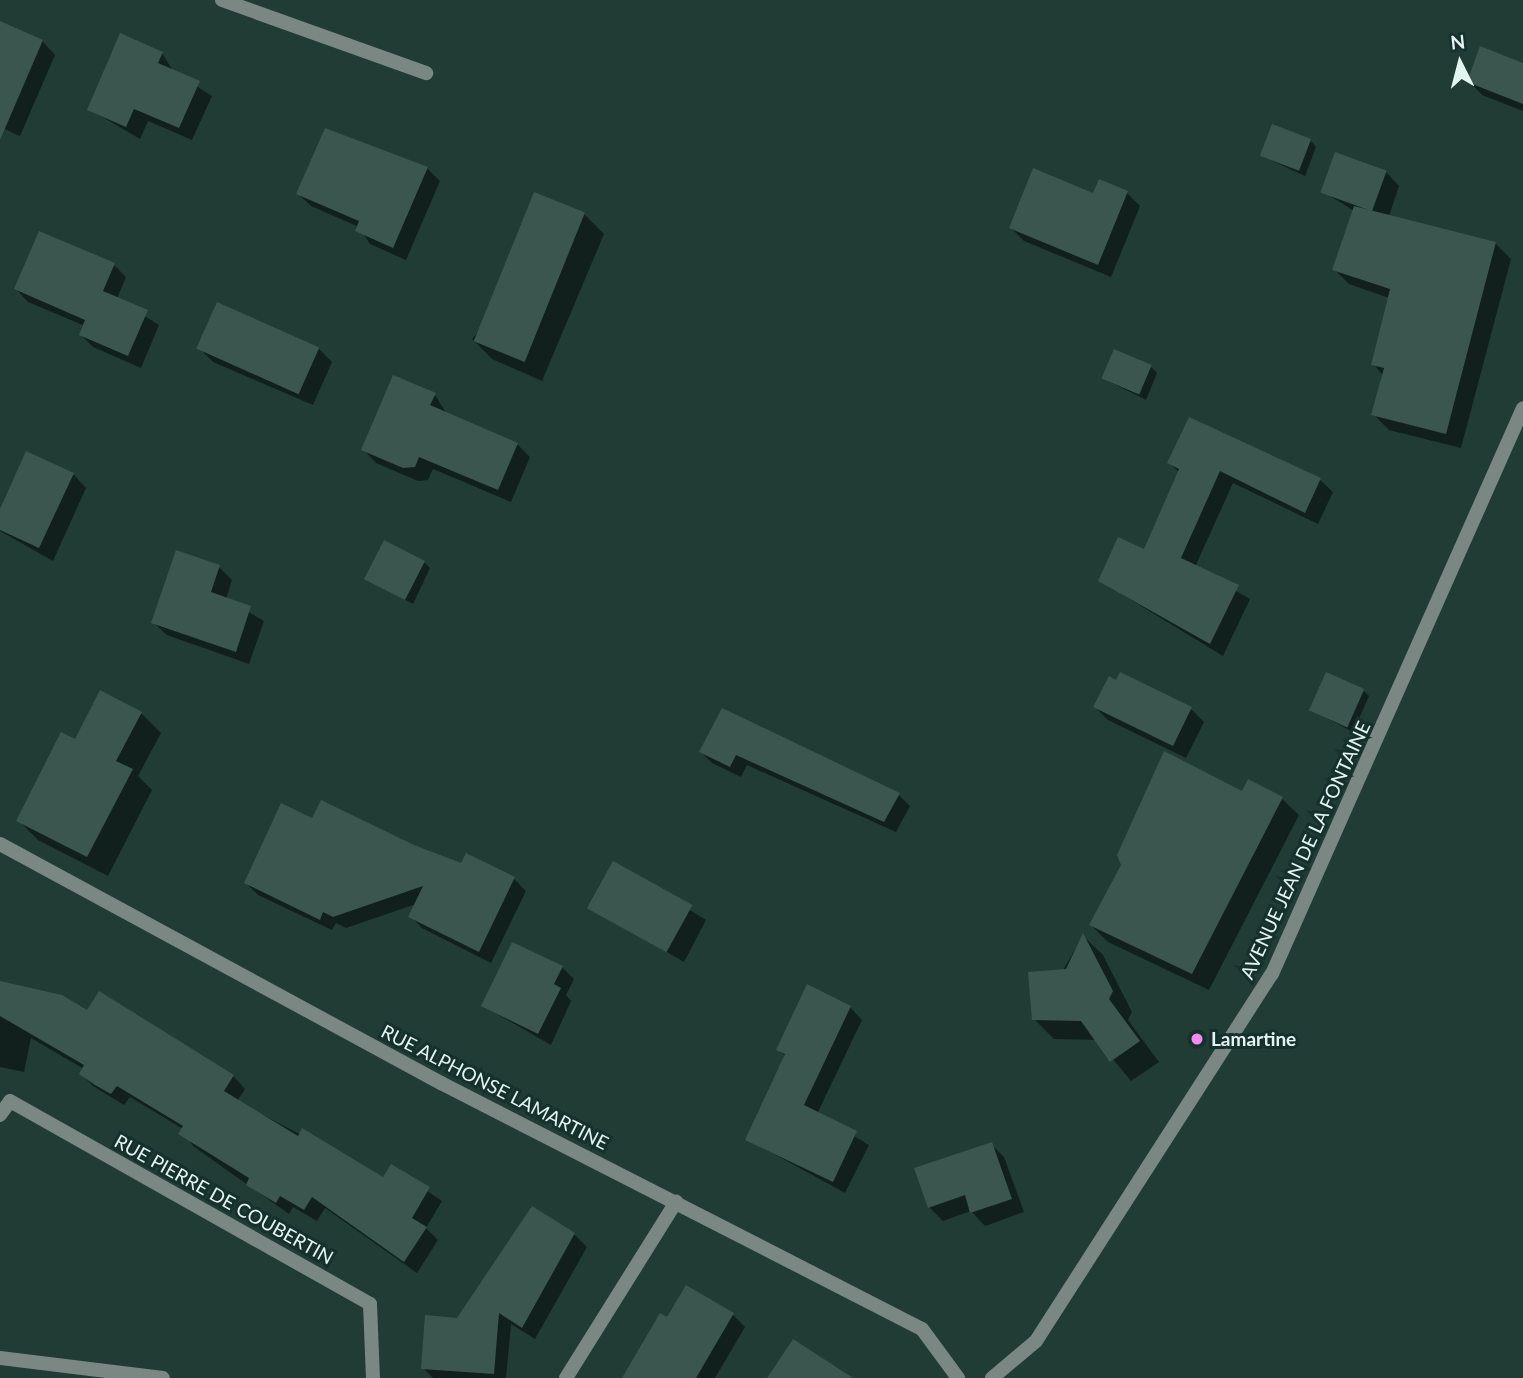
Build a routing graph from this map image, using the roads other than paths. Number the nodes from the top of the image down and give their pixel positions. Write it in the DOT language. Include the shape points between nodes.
graph roads {
  1 [pos="222,0"];
  2 [pos="426,73"];
  3 [pos="1523,408"];
  4 [pos="0,844"];
  5 [pos="0,1115"];
  6 [pos="676,1202"];
  7 [pos="0,1358"];
  8 [pos="163,1378"];
  9 [pos="373,1378"];
  10 [pos="566,1378"];
  11 [pos="958,1378"];
  12 [pos="992,1378"];
  1 -- 2 [label="street"];
  3 -- 12 [label="street, AVENUE JEAN DE LA FONTAINE" via="1272,974 1036,1341"];
  4 -- 6 [label="street, RUE ALPHONSE LAMARTINE"];
  5 -- 9 [label="street, RUE PIERRE DE COUBERTIN" via="10,1101 370,1304"];
  6 -- 10 [label="street"];
  6 -- 11 [label="street, RUE ALPHONSE LAMARTINE" via="922,1329"];
  7 -- 8 [label="street"];
}
